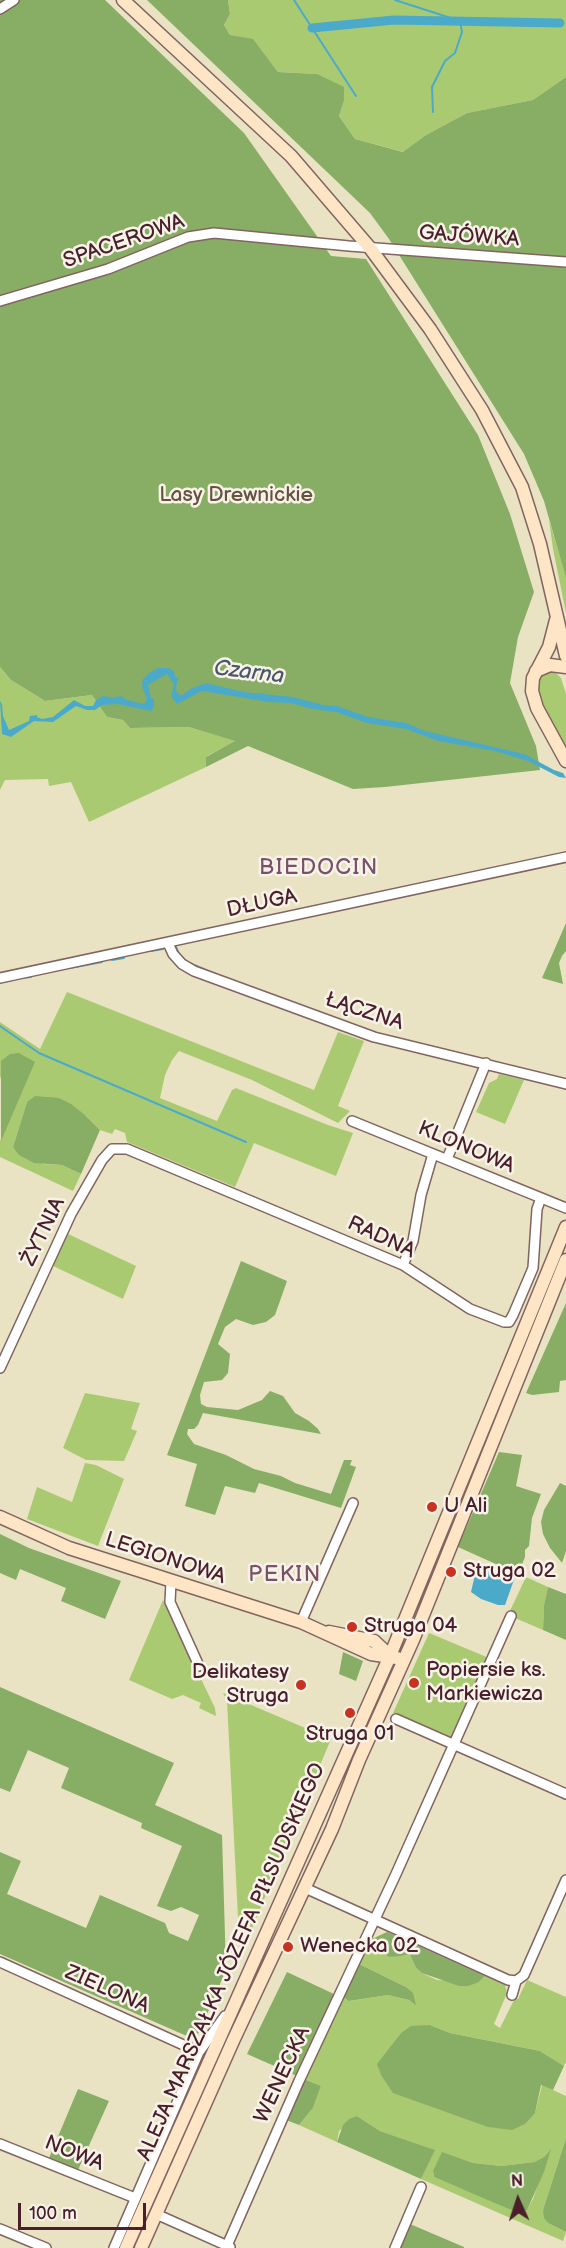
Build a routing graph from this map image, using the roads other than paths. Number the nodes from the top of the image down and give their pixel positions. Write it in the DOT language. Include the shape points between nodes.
graph roads {
  1 [pos="14,0"];
  2 [pos="123,0"];
  3 [pos="0,9"];
  4 [pos="370,248"];
  5 [pos="566,262"];
  6 [pos="0,301"];
  7 [pos="557,614"];
  8 [pos="566,656"];
  9 [pos="566,667"];
  10 [pos="536,671"];
  11 [pos="565,759"];
  12 [pos="566,857"];
  13 [pos="168,942"];
  14 [pos="0,978"];
  15 [pos="486,1063"];
  16 [pos="566,1083"];
  17 [pos="352,1121"];
  18 [pos="112,1149"];
  19 [pos="433,1154"];
  20 [pos="447,1160"];
  21 [pos="541,1198"];
  22 [pos="566,1208"];
  23 [pos="566,1227"];
  24 [pos="566,1260"];
  25 [pos="403,1264"];
  26 [pos="0,1368"];
  27 [pos="353,1503"];
  28 [pos="0,1517"];
  29 [pos="171,1582"];
  30 [pos="511,1616"];
  31 [pos="301,1622"];
  32 [pos="390,1656"];
  33 [pos="404,1661"];
  34 [pos="198,1666"];
  35 [pos="396,1719"];
  36 [pos="453,1744"];
  37 [pos="566,1794"];
  38 [pos="566,1880"];
  39 [pos="305,1888"];
  40 [pos="375,1918"];
  41 [pos="0,1962"];
  42 [pos="516,1981"];
  43 [pos="512,1995"];
  44 [pos="236,2001"];
  45 [pos="199,2052"];
  46 [pos="0,2144"];
  47 [pos="421,2187"];
  48 [pos="135,2198"];
  49 [pos="156,2214"];
  50 [pos="0,2229"];
  51 [pos="229,2247"];
  52 [pos="46,2248"];
  53 [pos="114,2248"];
  54 [pos="126,2248"];
  55 [pos="141,2248"];
  56 [pos="395,2248"];
  1 -- 3 [label="street"];
  2 -- 4 [label="main road" via="291,156"];
  4 -- 5 [label="street, GAJÓWKA"];
  4 -- 6 [label="street, SPACEROWA" via="214,233 197,235 108,269"];
  4 -- 7 [label="main road" via="465,382 516,472 535,524"];
  7 -- 8 [label="main road"];
  7 -- 10 [label="main road" via="549,647"];
  9 -- 10 [label="main road" via="550,665"];
  10 -- 11 [label="main road" via="532,682 534,699"];
  12 -- 13 [label="street, DŁUGA"];
  13 -- 14 [label="street, DŁUGA"];
  13 -- 15 [label="street, ŁĄCZNA" via="182,964 209,977 374,1036"];
  15 -- 16 [label="street, ŁĄCZNA"];
  15 -- 20 [label="street"];
  17 -- 19 [label="street, KLONOWA"];
  18 -- 25 [label="street, RADNA" via="127,1149"];
  18 -- 26 [label="street, ŻYTNIA" via="71,1214"];
  19 -- 20 [label="street, KLONOWA"];
  19 -- 25 [label="street" via="413,1242"];
  20 -- 21 [label="street, KLONOWA"];
  21 -- 22 [label="street, KLONOWA"];
  21 -- 25 [label="street, RADNA" via="535,1259 509,1322 470,1309"];
  23 -- 32 [label="main road, ALEJA MARSZAŁKA JÓZEFA PIŁSUDSKIEGO"];
  24 -- 33 [label="main road, ALEJA MARSZAŁKA JÓZEFA PIŁSUDSKIEGO"];
  27 -- 31 [label="street"];
  28 -- 29 [label="main road, LEGIONOWA" via="69,1548"];
  29 -- 31 [label="main road, LEGIONOWA"];
  29 -- 34 [label="street" via="170,1602"];
  30 -- 36 [label="street, WENECKA"];
  31 -- 32 [label="main road, LEGIONOWA" via="374,1641"];
  32 -- 33 [label="main road, LEGIONOWA"];
  32 -- 44 [label="main road, ALEJA MARSZAŁKA JÓZEFA PIŁSUDSKIEGO"];
  33 -- 39 [label="main road, ALEJA MARSZAŁKA JÓZEFA PIŁSUDSKIEGO"];
  35 -- 36 [label="street"];
  36 -- 37 [label="street"];
  36 -- 40 [label="street, WENECKA"];
  38 -- 42 [label="street" via="524,1976"];
  39 -- 40 [label="street"];
  39 -- 49 [label="main road, ALEJA MARSZAŁKA JÓZEFA PIŁSUDSKIEGO"];
  40 -- 42 [label="street"];
  40 -- 51 [label="street, WENECKA" via="299,2081"];
  41 -- 45 [label="street, ZIELONA"];
  42 -- 43 [label="street"];
  44 -- 45 [label="street"];
  44 -- 54 [label="main road, ALEJA MARSZAŁKA JÓZEFA PIŁSUDSKIEGO"];
  45 -- 48 [label="street"];
  46 -- 48 [label="street, NOWA"];
  47 -- 56 [label="street"];
  48 -- 53 [label="street"];
  49 -- 51 [label="street"];
  49 -- 55 [label="main road, ALEJA MARSZAŁKA JÓZEFA PIŁSUDSKIEGO"];
  50 -- 52 [label="street"];
}
